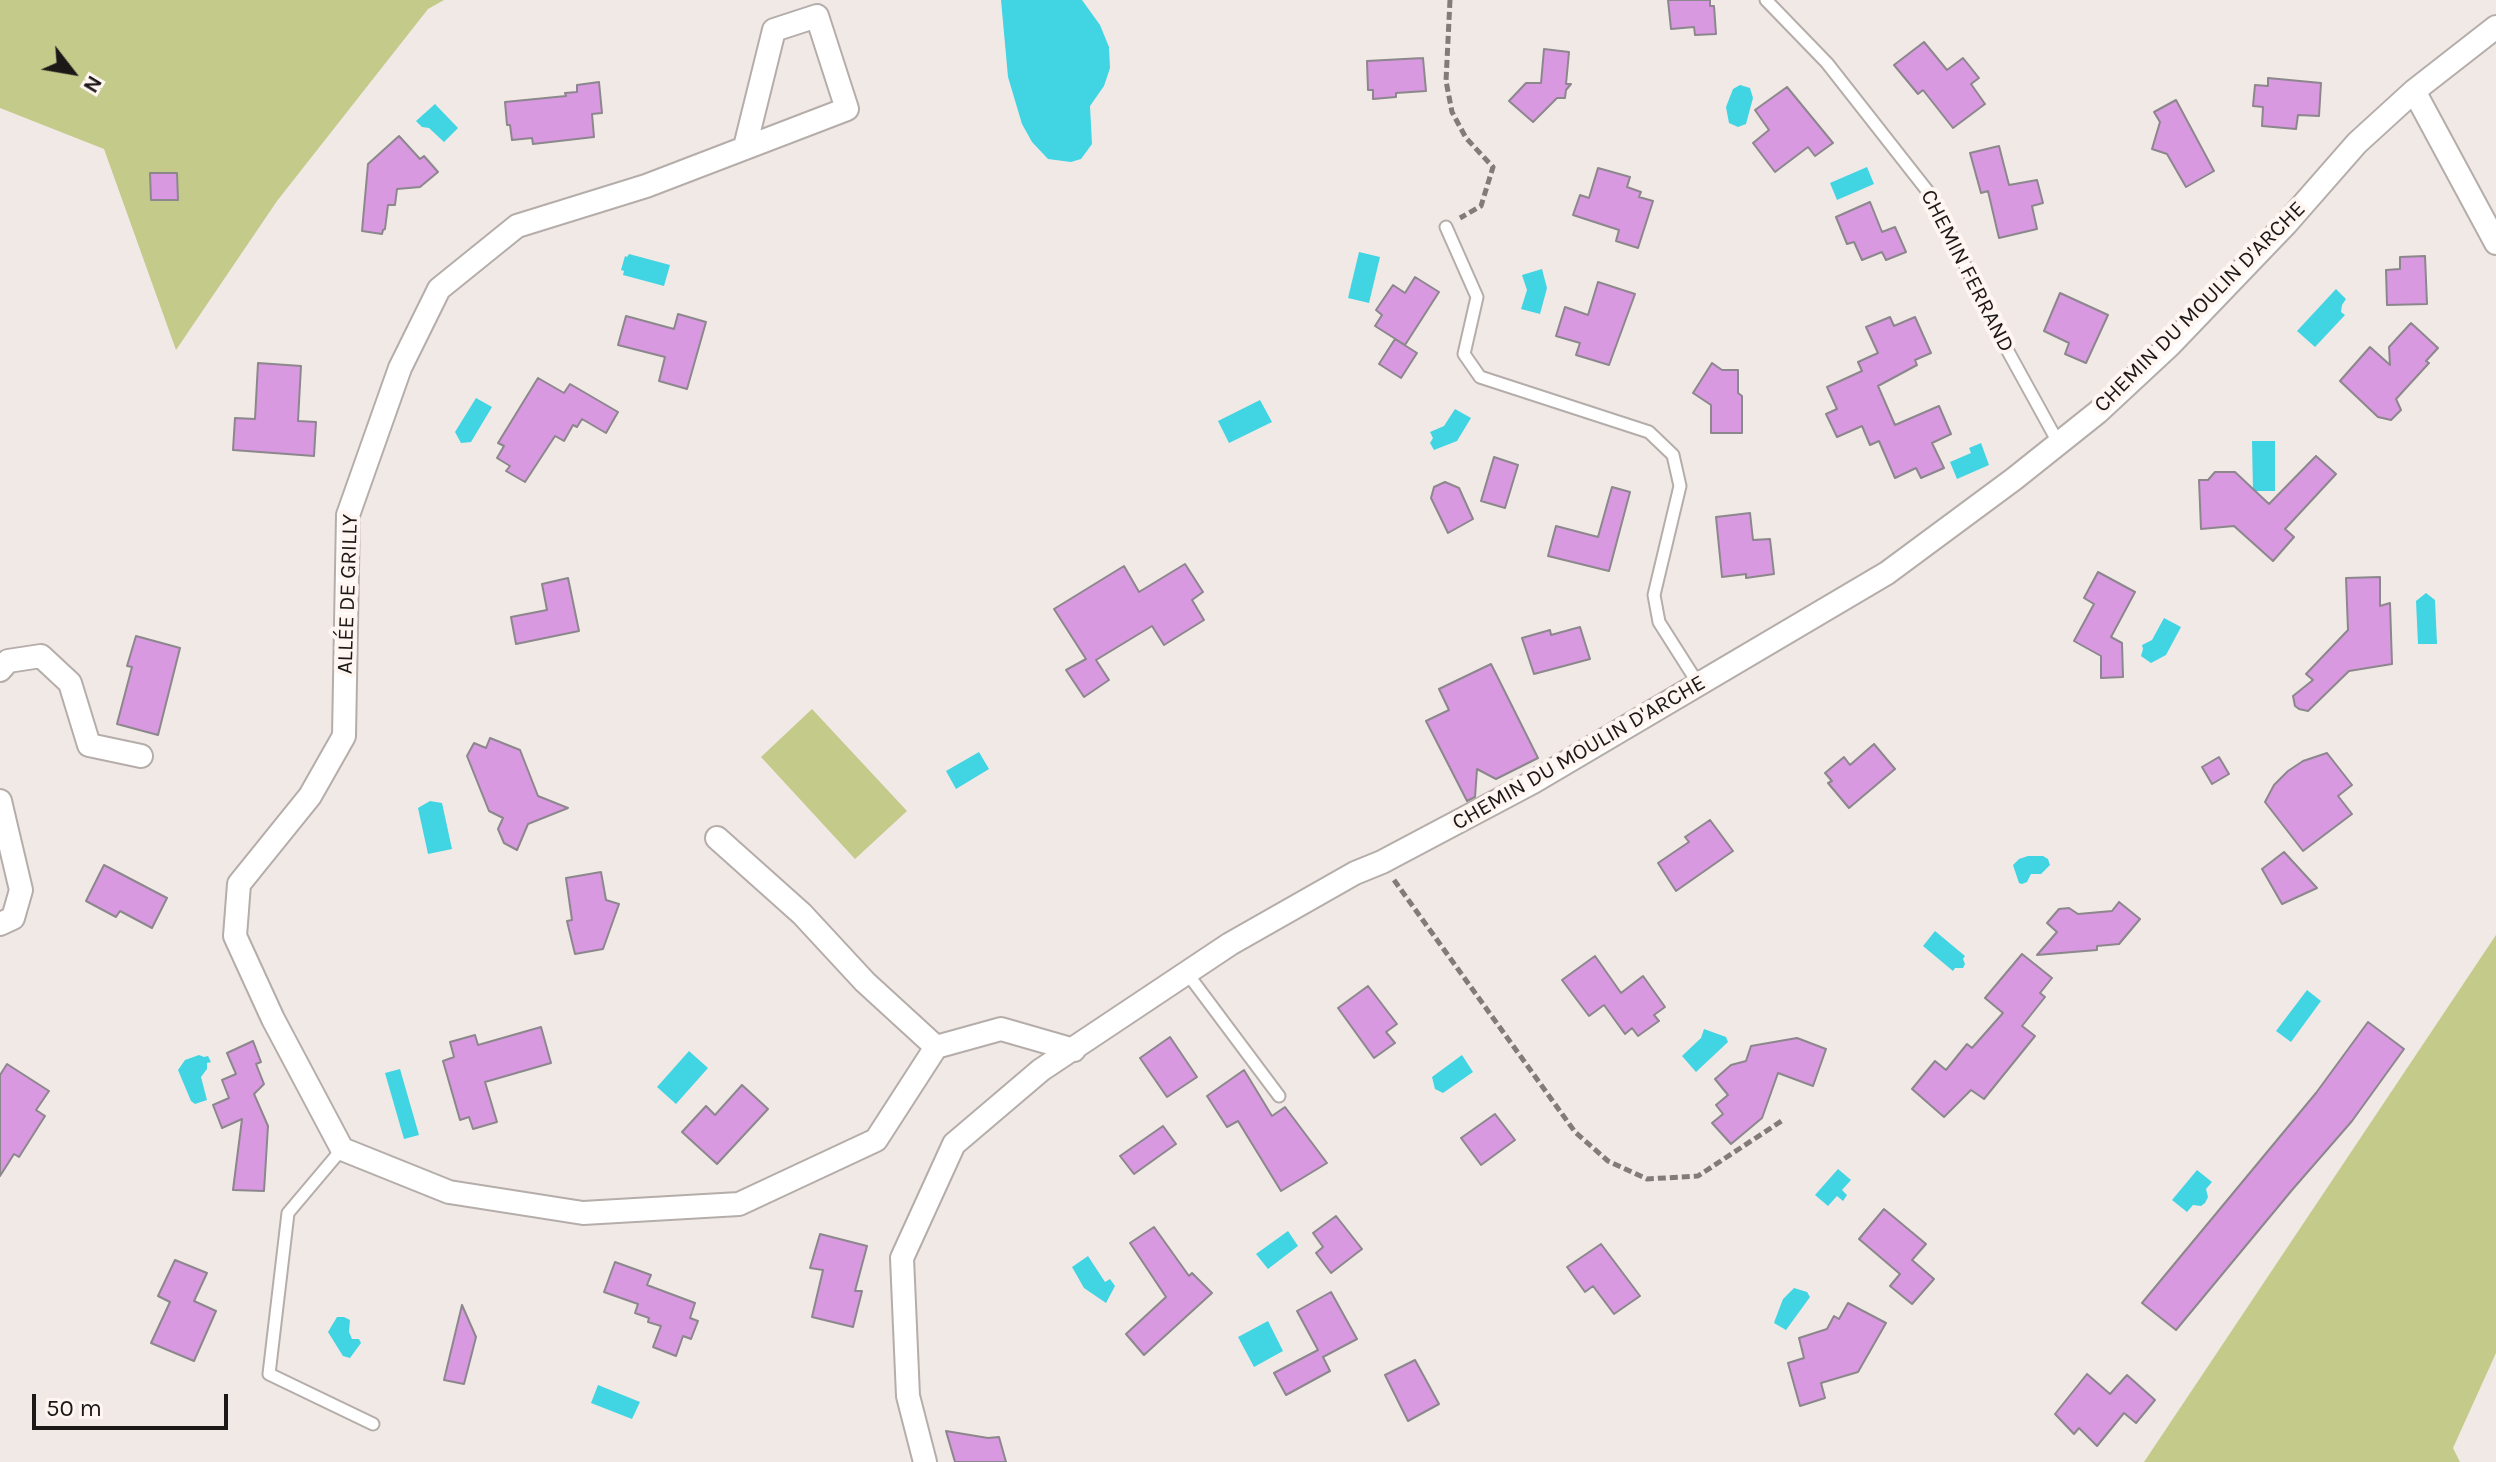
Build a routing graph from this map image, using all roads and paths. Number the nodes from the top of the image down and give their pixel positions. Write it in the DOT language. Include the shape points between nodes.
graph roads {
  1 [pos="1450,0"];
  2 [pos="1766,0"];
  3 [pos="2496,27"];
  4 [pos="2414,91"];
  5 [pos="745,147"];
  6 [pos="1446,227"];
  7 [pos="2496,243"];
  8 [pos="2059,444"];
  9 [pos="0,670"];
  10 [pos="1699,685"];
  11 [pos="141,756"];
  12 [pos="0,801"];
  13 [pos="717,838"];
  14 [pos="1382,862"];
  15 [pos="0,924"];
  16 [pos="1187,973"];
  17 [pos="936,1047"];
  18 [pos="1074,1050"];
  19 [pos="1279,1096"];
  20 [pos="1783,1120"];
  21 [pos="342,1149"];
  22 [pos="373,1424"];
  23 [pos="925,1462"];
  1 -- 6 [label="path" via="1446,81 1452,112 1466,138 1493,167 1481,206"];
  2 -- 8 [label="lane, CHEMIN FERRAND" via="1827,63 1933,198 1993,324"];
  3 -- 4 [label="street, CHEMIN DU MOULIN D'ARCHE"];
  4 -- 7 [label="street"];
  4 -- 8 [label="street, CHEMIN DU MOULIN D'ARCHE" via="2357,143 2170,345"];
  5 -- 5 [label="street, ALLÉE DE GRILLY" via="847,109 817,16 774,30"];
  5 -- 21 [label="street, ALLÉE DE GRILLY" via="646,186 517,226 439,289 400,368 348,515 344,736 310,796 239,884 235,936"];
  6 -- 10 [label="lane" via="1477,297 1464,354 1480,377 1649,432 1673,455 1680,486 1654,595 1659,622"];
  8 -- 10 [label="street, CHEMIN DU MOULIN D'ARCHE" via="1887,573"];
  9 -- 11 [label="street" via="8,661 41,656 70,683 89,745"];
  10 -- 14 [label="street, CHEMIN DU MOULIN D'ARCHE"];
  12 -- 15 [label="street" via="21,890 13,918"];
  13 -- 17 [label="street"];
  14 -- 16 [label="street, CHEMIN DU MOULIN D'ARCHE" via="1286,911"];
  14 -- 20 [label="path" via="1575,1132 1608,1161 1647,1179 1698,1176"];
  16 -- 18 [label="street, CHEMIN DU MOULIN D'ARCHE"];
  16 -- 19 [label="lane"];
  17 -- 18 [label="street" via="1001,1029"];
  17 -- 21 [label="street" via="876,1140 739,1204 583,1213 449,1192"];
  18 -- 23 [label="street, CHEMIN DU MOULIN D'ARCHE" via="1017,1088 954,1144 902,1258 908,1396"];
  21 -- 22 [label="lane" via="288,1213 269,1374"];
}
